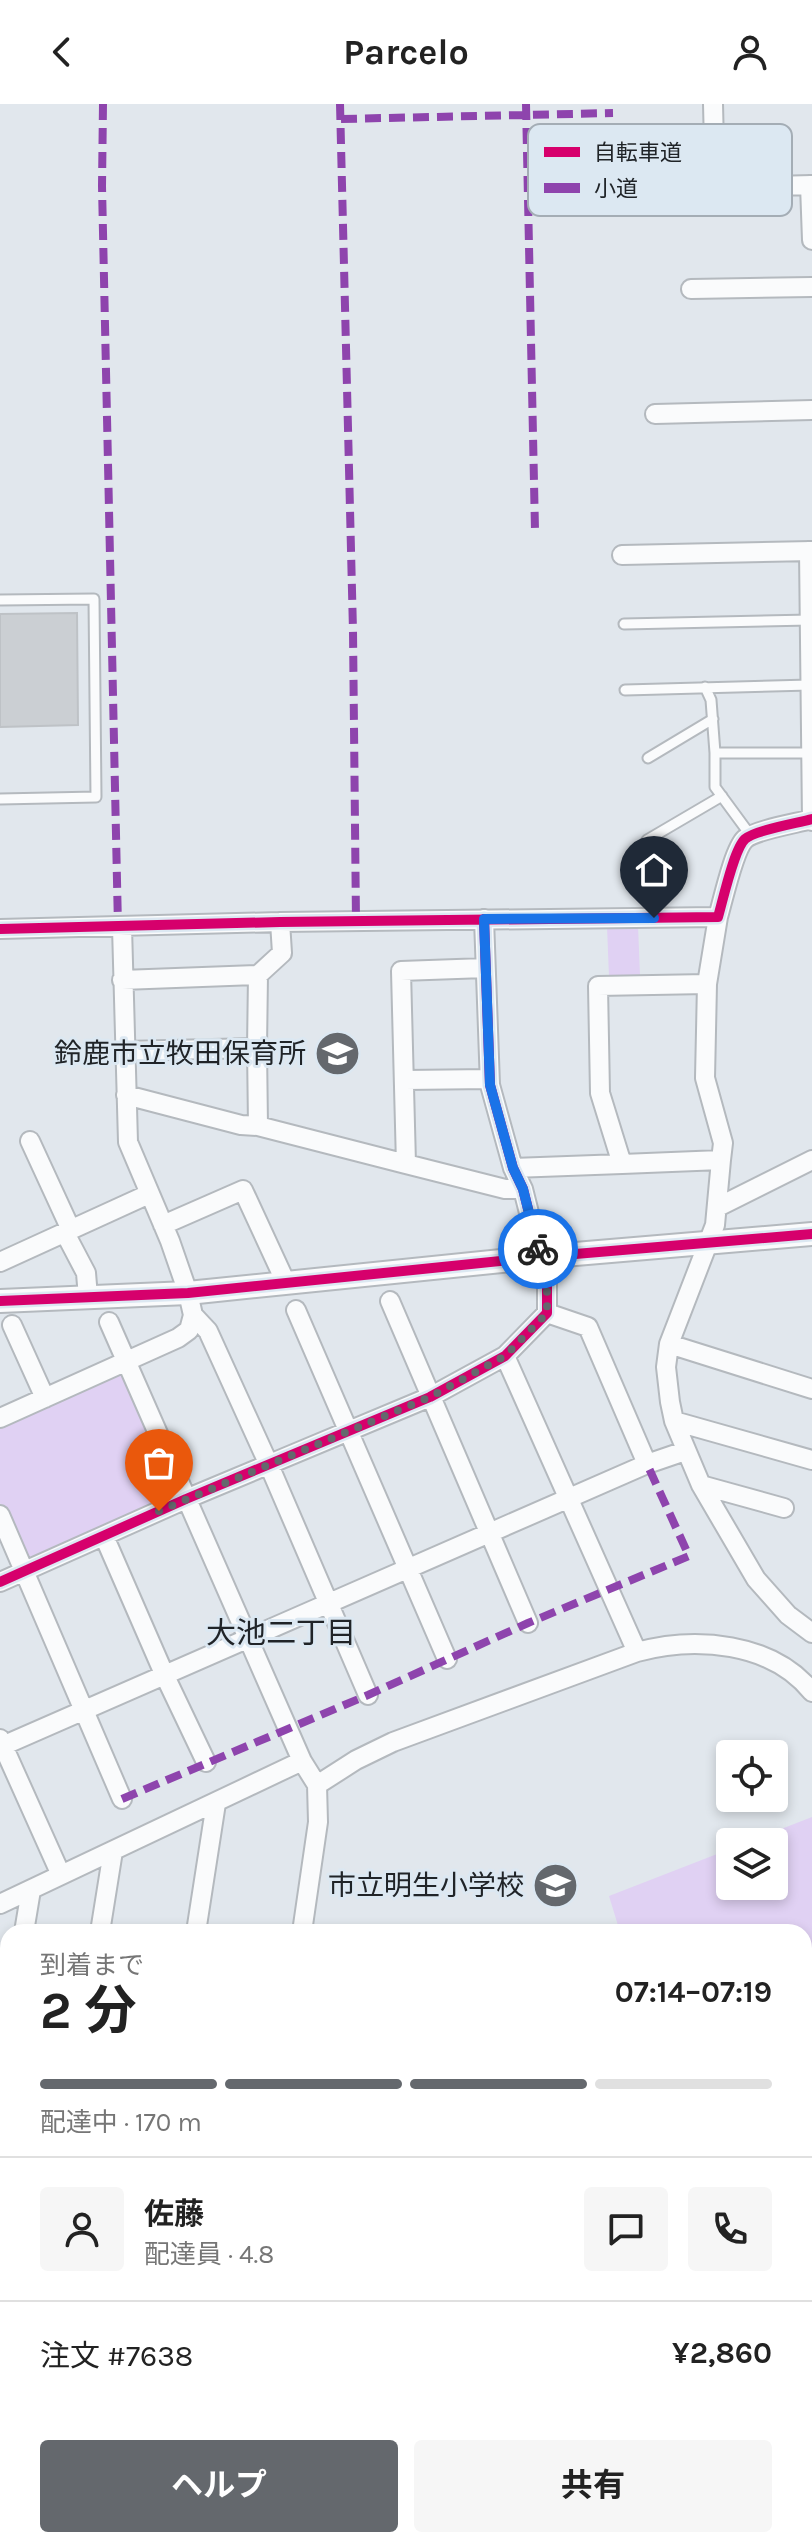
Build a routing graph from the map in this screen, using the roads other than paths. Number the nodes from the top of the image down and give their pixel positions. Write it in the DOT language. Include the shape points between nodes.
graph roads {
  1 [pos="713,104"];
  2 [pos="713,124"];
  3 [pos="811,185"];
  4 [pos="812,240"];
  5 [pos="812,287"];
  6 [pos="691,289"];
  7 [pos="812,410"];
  8 [pos="655,414"];
  9 [pos="810,551"];
  10 [pos="622,555"];
  11 [pos="0,600"];
  12 [pos="810,620"];
  13 [pos="624,624"];
  14 [pos="811,650"];
  15 [pos="810,685"];
  16 [pos="705,687"];
  17 [pos="625,690"];
  18 [pos="713,719"];
  19 [pos="715,753"];
  20 [pos="811,753"];
  21 [pos="648,758"];
  22 [pos="722,796"];
  23 [pos="0,799"];
  24 [pos="812,820"];
  25 [pos="751,836"];
  26 [pos="647,840"];
  27 [pos="718,917"];
  28 [pos="484,919"];
  29 [pos="280,922"];
  30 [pos="122,927"];
  31 [pos="0,929"];
  32 [pos="485,968"];
  33 [pos="258,975"];
  34 [pos="122,980"];
  35 [pos="707,984"];
  36 [pos="257,1048"];
  37 [pos="124,1051"];
  38 [pos="489,1079"];
  39 [pos="405,1080"];
  40 [pos="126,1095"];
  41 [pos="258,1126"];
  42 [pos="30,1141"];
  43 [pos="721,1160"];
  44 [pos="812,1160"];
  45 [pos="406,1164"];
  46 [pos="622,1164"];
  47 [pos="513,1168"];
  48 [pos="523,1189"];
  49 [pos="149,1194"];
  50 [pos="718,1207"];
  51 [pos="163,1225"];
  52 [pos="68,1231"];
  53 [pos="812,1234"];
  54 [pos="707,1242"];
  55 [pos="540,1257"];
  56 [pos="0,1262"];
  57 [pos="286,1283"];
  58 [pos="188,1293"];
  59 [pos="88,1297"];
  60 [pos="0,1301"];
  61 [pos="390,1301"];
  62 [pos="296,1310"];
  63 [pos="547,1313"];
  64 [pos="193,1315"];
  65 [pos="109,1322"];
  66 [pos="12,1325"];
  67 [pos="669,1344"];
  68 [pos="505,1356"];
  69 [pos="126,1360"];
  70 [pos="812,1389"];
  71 [pos="430,1397"];
  72 [pos="45,1398"];
  73 [pos="0,1418"];
  74 [pos="674,1421"];
  75 [pos="347,1431"];
  76 [pos="685,1451"];
  77 [pos="812,1460"];
  78 [pos="647,1464"];
  79 [pos="269,1465"];
  80 [pos="701,1485"];
  81 [pos="186,1499"];
  82 [pos="569,1500"];
  83 [pos="784,1508"];
  84 [pos="0,1515"];
  85 [pos="490,1534"];
  86 [pos="104,1536"];
  87 [pos="407,1569"];
  88 [pos="25,1571"];
  89 [pos="0,1582"];
  90 [pos="329,1604"];
  91 [pos="528,1623"];
  92 [pos="812,1633"];
  93 [pos="248,1639"];
  94 [pos="637,1652"];
  95 [pos="447,1659"];
  96 [pos="165,1676"];
  97 [pos="812,1692"];
  98 [pos="368,1695"];
  99 [pos="83,1711"];
  100 [pos="1,1744"];
  101 [pos="302,1761"];
  102 [pos="206,1762"];
  103 [pos="317,1785"];
  104 [pos="122,1799"];
  105 [pos="216,1803"];
  106 [pos="113,1851"];
  107 [pos="61,1875"];
  108 [pos="31,1890"];
  109 [pos="0,1904"];
  110 [pos="25,1924"];
  111 [pos="101,1924"];
  112 [pos="197,1924"];
  113 [pos="303,1924"];
  1 -- 2 [label="street"];
  3 -- 4 [label="street"];
  5 -- 6 [label="street"];
  7 -- 8 [label="street"];
  9 -- 10 [label="street"];
  9 -- 12 [label="street"];
  11 -- 23 [label="lane" via="94,599 96,797"];
  12 -- 13 [label="lane"];
  12 -- 14 [label="street"];
  14 -- 15 [label="street"];
  15 -- 16 [label="lane"];
  15 -- 20 [label="street"];
  16 -- 17 [label="lane"];
  16 -- 18 [label="lane"];
  18 -- 19 [label="lane"];
  18 -- 21 [label="lane"];
  19 -- 20 [label="lane"];
  19 -- 22 [label="lane" via="715,787"];
  20 -- 24 [label="street"];
  22 -- 25 [label="lane"];
  22 -- 26 [label="lane"];
  24 -- 25 [label="street"];
  25 -- 27 [label="street" via="738,851"];
  27 -- 28 [label="street"];
  27 -- 35 [label="street"];
  28 -- 29 [label="street"];
  28 -- 32 [label="street"];
  29 -- 30 [label="street"];
  29 -- 33 [label="street" via="282,953"];
  30 -- 31 [label="street"];
  30 -- 34 [label="street"];
  32 -- 38 [label="street"];
  32 -- 39 [label="street" via="401,971"];
  33 -- 34 [label="street"];
  33 -- 36 [label="street"];
  34 -- 37 [label="street"];
  35 -- 43 [label="street" via="705,1078 723,1143"];
  35 -- 46 [label="street" via="598,986 600,1093"];
  36 -- 37 [label="street"];
  36 -- 41 [label="street"];
  37 -- 40 [label="street"];
  38 -- 39 [label="street"];
  38 -- 47 [label="street"];
  39 -- 45 [label="street"];
  40 -- 41 [label="street"];
  40 -- 49 [label="street" via="128,1142"];
  41 -- 45 [label="street"];
  42 -- 52 [label="street"];
  43 -- 46 [label="street"];
  43 -- 50 [label="street"];
  44 -- 50 [label="street"];
  45 -- 48 [label="street"];
  46 -- 47 [label="street"];
  47 -- 48 [label="street"];
  48 -- 55 [label="street"];
  49 -- 51 [label="street"];
  49 -- 52 [label="street"];
  50 -- 54 [label="street"];
  51 -- 57 [label="street" via="243,1190"];
  51 -- 58 [label="street"];
  52 -- 56 [label="street"];
  52 -- 59 [label="street" via="86,1273"];
  53 -- 54 [label="street"];
  54 -- 55 [label="street"];
  54 -- 67 [label="street"];
  55 -- 57 [label="street"];
  55 -- 63 [label="street"];
  57 -- 58 [label="street"];
  58 -- 59 [label="street"];
  58 -- 64 [label="street"];
  59 -- 60 [label="street"];
  61 -- 71 [label="street"];
  62 -- 75 [label="street"];
  63 -- 68 [label="street"];
  63 -- 78 [label="street" via="588,1327"];
  64 -- 69 [label="street" via="189,1330 178,1338"];
  64 -- 79 [label="street" via="208,1331"];
  65 -- 69 [label="street"];
  66 -- 72 [label="street"];
  67 -- 70 [label="street"];
  67 -- 74 [label="street" via="666,1367"];
  68 -- 71 [label="street"];
  68 -- 82 [label="street"];
  69 -- 72 [label="street"];
  69 -- 81 [label="street"];
  71 -- 75 [label="street"];
  71 -- 85 [label="street"];
  72 -- 73 [label="street"];
  74 -- 76 [label="street"];
  74 -- 77 [label="street"];
  75 -- 79 [label="street"];
  75 -- 87 [label="street"];
  76 -- 78 [label="street"];
  76 -- 80 [label="street"];
  78 -- 82 [label="street"];
  79 -- 81 [label="street"];
  79 -- 90 [label="street"];
  80 -- 83 [label="street"];
  80 -- 92 [label="street" via="756,1579"];
  81 -- 86 [label="street"];
  81 -- 93 [label="street"];
  82 -- 85 [label="street"];
  82 -- 94 [label="street"];
  84 -- 88 [label="street"];
  85 -- 87 [label="street"];
  85 -- 91 [label="street"];
  86 -- 88 [label="street"];
  86 -- 96 [label="street"];
  87 -- 90 [label="street"];
  87 -- 95 [label="street"];
  88 -- 89 [label="street"];
  88 -- 99 [label="street"];
  90 -- 93 [label="street"];
  90 -- 98 [label="street"];
  93 -- 96 [label="street"];
  93 -- 101 [label="street"];
  94 -- 97 [label="street" via="684,1644 735,1649 772,1660"];
  94 -- 103 [label="street" via="393,1742"];
  96 -- 99 [label="street"];
  96 -- 102 [label="street"];
  99 -- 100 [label="street"];
  99 -- 104 [label="street"];
  100 -- 107 [label="street"];
  101 -- 103 [label="street"];
  101 -- 105 [label="street"];
  103 -- 113 [label="street" via="318,1822"];
  105 -- 106 [label="street"];
  105 -- 112 [label="street"];
  106 -- 107 [label="street"];
  106 -- 111 [label="street"];
  107 -- 108 [label="street"];
  108 -- 109 [label="street"];
  108 -- 110 [label="street"];
}
